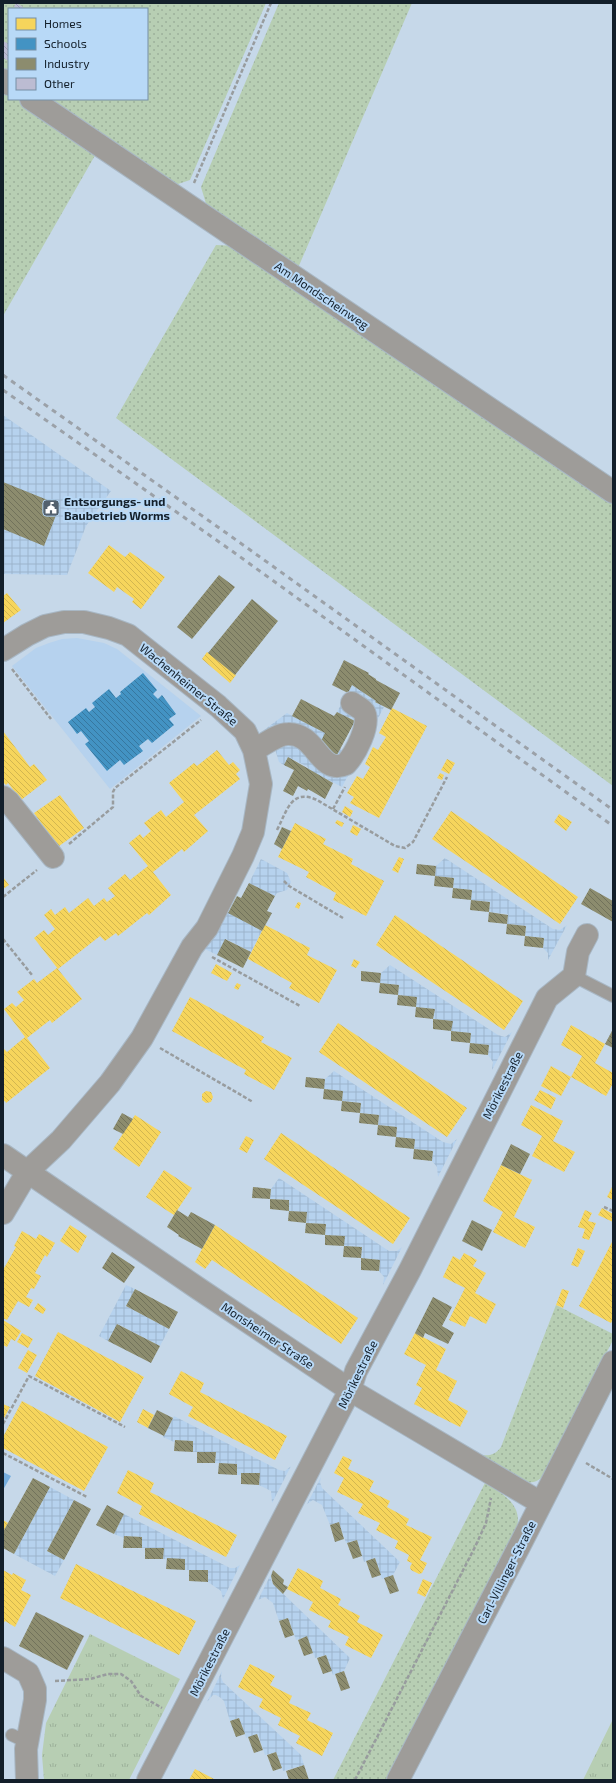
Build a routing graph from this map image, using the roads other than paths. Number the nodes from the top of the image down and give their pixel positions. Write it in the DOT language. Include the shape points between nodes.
graph roads {
  1 [pos="31,100"];
  2 [pos="613,492"];
  3 [pos="5,657"];
  4 [pos="352,703"];
  5 [pos="254,750"];
  6 [pos="3,797"];
  7 [pos="53,857"];
  8 [pos="587,935"];
  9 [pos="574,976"];
  10 [pos="613,996"];
  11 [pos="3,1155"];
  12 [pos="28,1171"];
  13 [pos="3,1213"];
  14 [pos="613,1362"];
  15 [pos="350,1390"];
  16 [pos="541,1503"];
  17 [pos="3,1658"];
  18 [pos="27,1780"];
  19 [pos="148,1780"];
  20 [pos="398,1780"];
  1 -- 2 [label="street, Am Mondscheinweg"];
  3 -- 5 [label="street, Wachenheimer Straße" via="27,635 45,626 64,622 84,622 128,635 218,706 245,731"];
  4 -- 5 [label="street" via="365,714 366,726 350,759 341,766 335,766 320,757 307,740 295,735 287,734"];
  5 -- 12 [label="street, Wachenheimer Straße" via="261,784 253,832 207,928 192,947 142,1038 110,1083 62,1140"];
  6 -- 7 [label="street"];
  8 -- 9 [label="street" via="578,952"];
  9 -- 10 [label="lane"];
  9 -- 15 [label="street, Mörikestraße" via="547,998 410,1270 356,1371"];
  11 -- 12 [label="street, Monsheimer Straße"];
  12 -- 13 [label="street, Wachenheimer Straße"];
  12 -- 15 [label="street, Monsheimer Straße"];
  14 -- 16 [label="street, Carl-Villinger-Straße"];
  15 -- 16 [label="street, Monsheimer Straße"];
  15 -- 19 [label="street, Mörikestraße"];
  16 -- 20 [label="street, Carl-Villinger-Straße"];
  17 -- 18 [label="street" via="28,1673 35,1689 35,1700 19,1739"];
}
